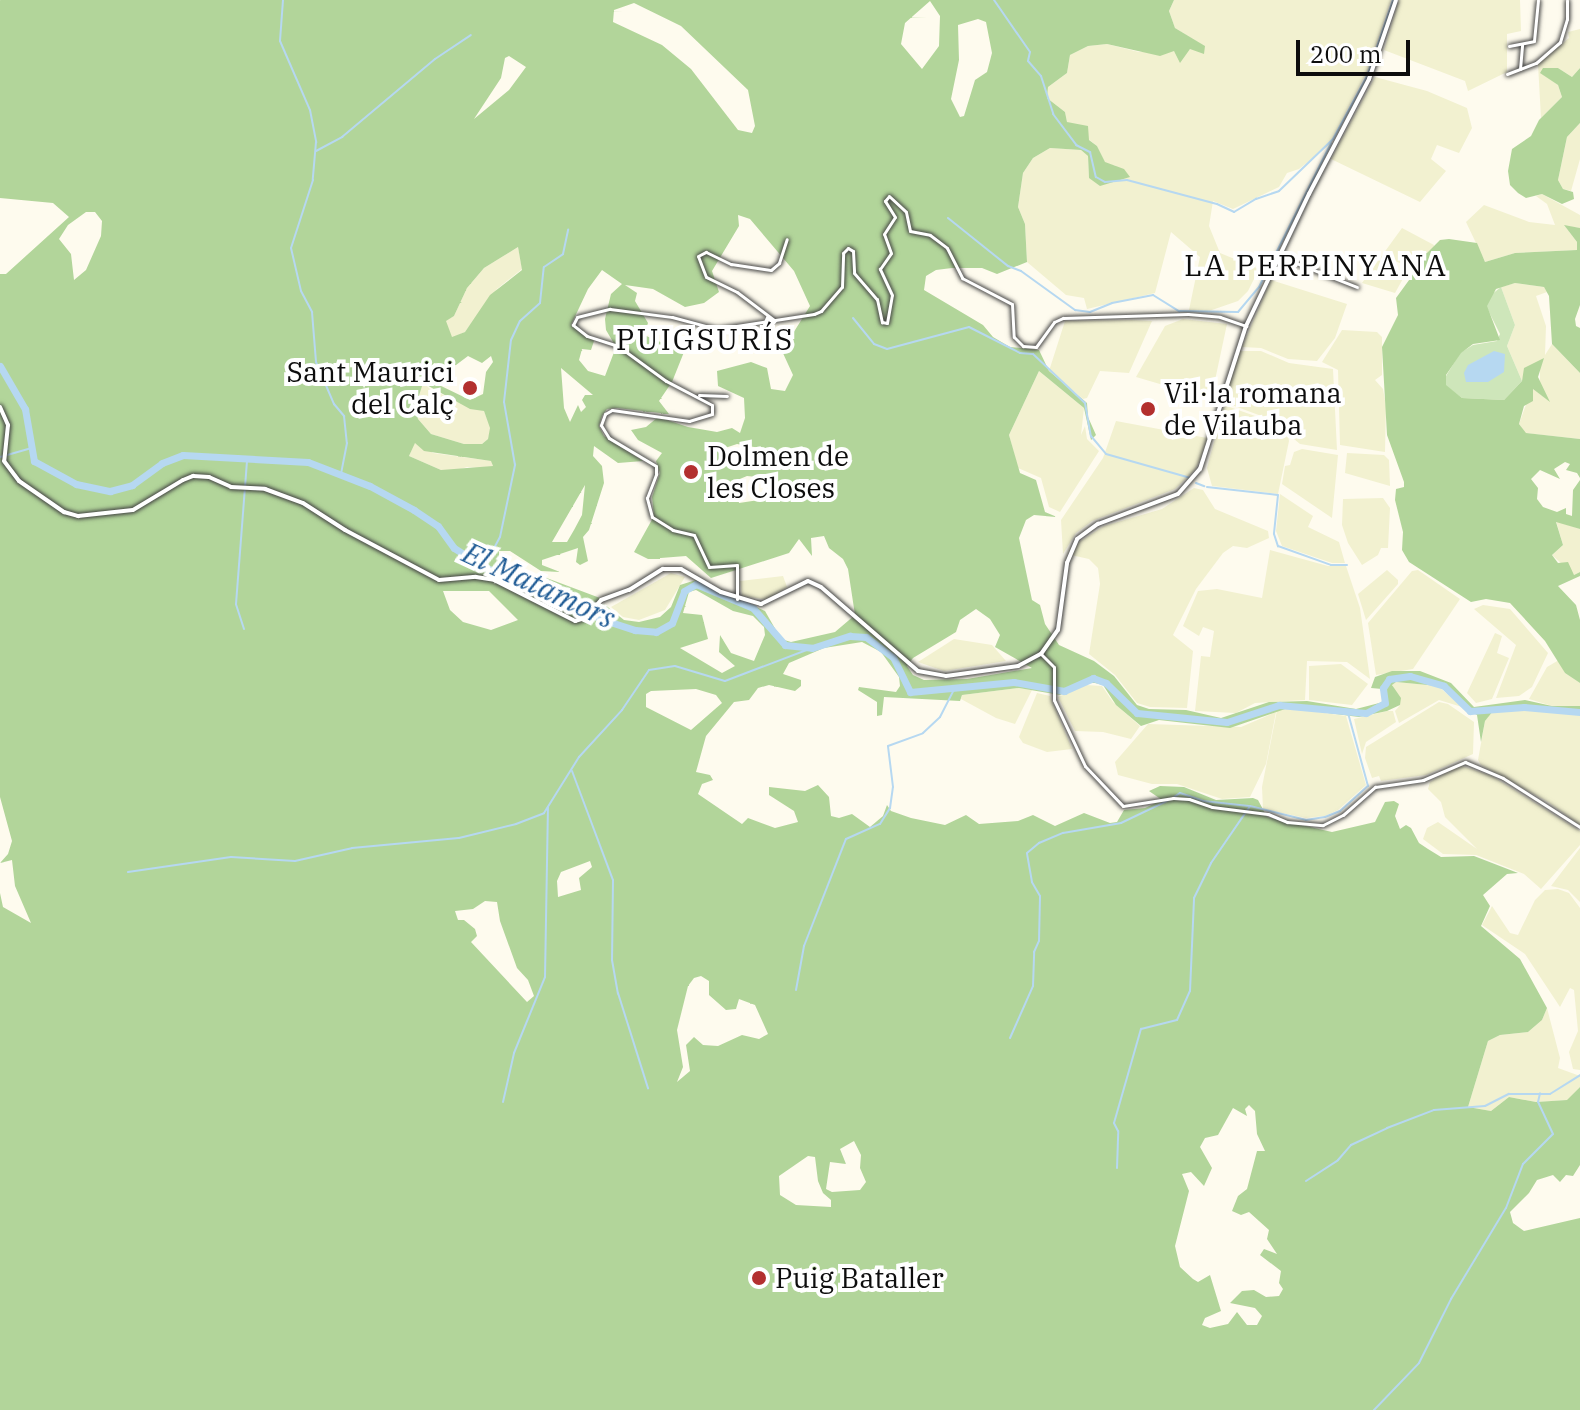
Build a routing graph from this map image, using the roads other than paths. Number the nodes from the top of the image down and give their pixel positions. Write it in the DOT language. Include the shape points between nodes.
graph roads {
  1 [pos="1396,0"];
  2 [pos="1538,0"];
  3 [pos="1567,0"];
  4 [pos="1522,45"];
  5 [pos="1509,46"];
  6 [pos="1520,69"];
  7 [pos="1507,74"];
  8 [pos="787,239"];
  9 [pos="1278,256"];
  10 [pos="1357,287"];
  11 [pos="774,320"];
  12 [pos="1246,326"];
  13 [pos="699,395"];
  14 [pos="727,396"];
  15 [pos="0,407"];
  16 [pos="737,599"];
  17 [pos="1041,654"];
  18 [pos="1580,827"];
  1 -- 9 [label="street" via="1369,79"];
  2 -- 4 [label="street" via="1534,41"];
  3 -- 6 [label="street" via="1560,42"];
  4 -- 5 [label="street"];
  4 -- 6 [label="street"];
  6 -- 7 [label="street"];
  8 -- 11 [label="street" via="771,270 731,264 706,252 698,256 706,277"];
  9 -- 10 [label="street"];
  9 -- 12 [label="street"];
  11 -- 12 [label="street" via="825,308 842,287 843,253 848,248 856,276 877,299 882,322 889,322 892,295 880,272 891,253 884,234 895,217 885,201 889,196 905,210 910,231 930,235 947,248 962,278 1010,303 1014,337 1023,346 1036,347 1063,318 1188,314"];
  11 -- 13 [label="street" via="714,329 610,309 573,320 587,336 618,346 670,384"];
  12 -- 17 [label="street" via="1197,474 1171,498 1098,524 1077,539 1067,563 1060,622"];
  13 -- 14 [label="street"];
  13 -- 16 [label="street" via="712,405 710,415 687,421 612,410 601,425 609,438 656,466 647,498 652,517 694,535 709,567 737,565"];
  15 -- 16 [label="street" via="8,425 4,461 19,481 78,516 142,507 166,488 198,475 231,487 279,493 439,580 494,580 575,621 601,600 668,568"];
  16 -- 17 [label="street" via="765,604 798,583 813,582 908,665 928,675 1011,668"];
  17 -- 18 [label="street" via="1054,667 1054,694 1085,766 1123,806 1189,799 1323,825 1375,787 1423,780 1465,762 1503,778"];
}
